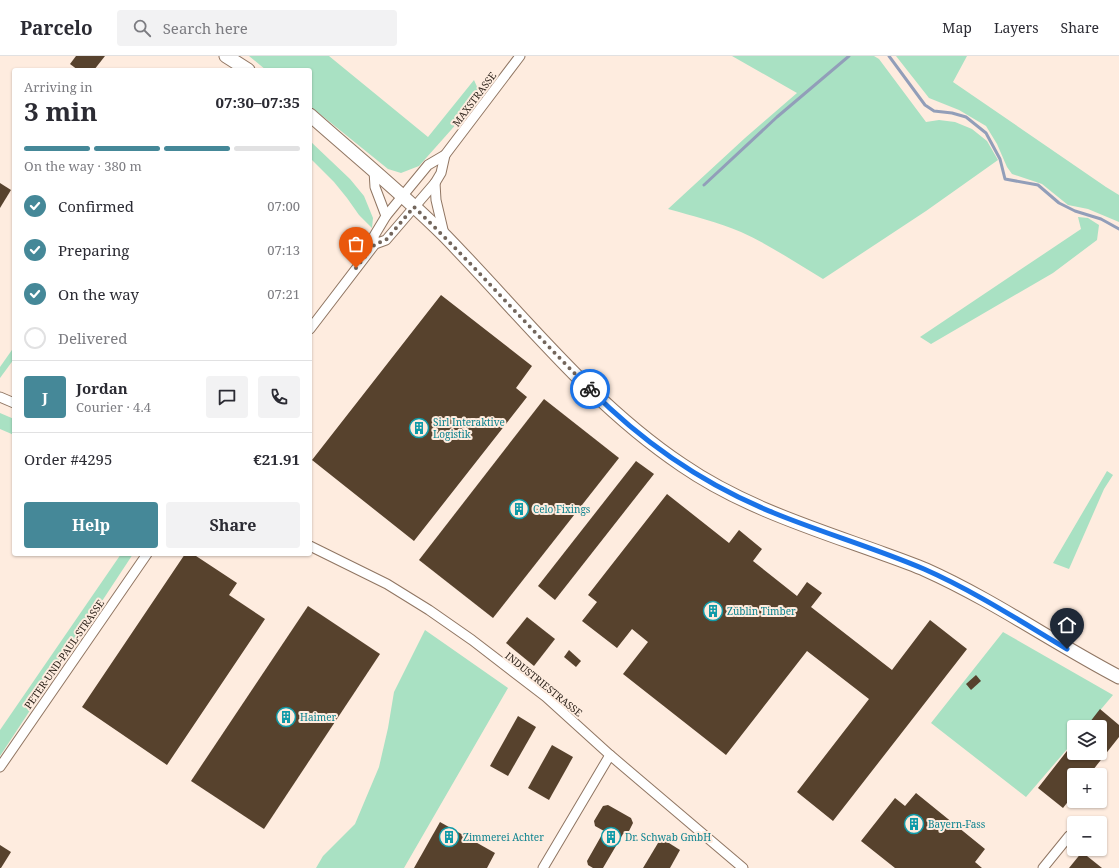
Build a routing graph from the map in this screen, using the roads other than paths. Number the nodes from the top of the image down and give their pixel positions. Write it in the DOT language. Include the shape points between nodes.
graph roads {
  1 [pos="226,56"];
  2 [pos="520,56"];
  3 [pos="245,68"];
  4 [pos="312,118"];
  5 [pos="445,155"];
  6 [pos="374,171"];
  7 [pos="435,183"];
  8 [pos="402,196"];
  9 [pos="414,207"];
  10 [pos="386,216"];
  11 [pos="444,236"];
  12 [pos="375,244"];
  13 [pos="312,326"];
  14 [pos="0,396"];
  15 [pos="12,402"];
  16 [pos="312,547"];
  17 [pos="146,556"];
  18 [pos="1119,677"];
  19 [pos="610,755"];
  20 [pos="0,767"];
  21 [pos="1067,838"];
  22 [pos="543,868"];
  23 [pos="743,868"];
  24 [pos="1043,868"];
  1 -- 3 [label="main road"];
  2 -- 5 [label="street, MAXSTRASSE"];
  4 -- 6 [label="main road"];
  5 -- 7 [label="street, MAXSTRASSE" via="441,173"];
  5 -- 8 [label="street, MAXSTRASSE" via="428,165"];
  6 -- 8 [label="main road"];
  6 -- 10 [label="street" via="375,186"];
  7 -- 9 [label="street, MAXSTRASSE"];
  7 -- 11 [label="street, MAXSTRASSE"];
  8 -- 9 [label="main road"];
  8 -- 10 [label="street"];
  9 -- 11 [label="main road"];
  9 -- 12 [label="street" via="386,240"];
  10 -- 12 [label="street" via="374,236"];
  11 -- 18 [label="main road" via="557,357 606,405 683,466 722,489 774,513 924,569 962,587"];
  12 -- 13 [label="street"];
  14 -- 15 [label="street"];
  16 -- 19 [label="street, INDUSTRIESTRASSE" via="387,584 472,640 546,697"];
  17 -- 20 [label="street, PETER-UND-PAUL-STRASSE"];
  19 -- 22 [label="street"];
  19 -- 23 [label="street, INDUSTRIESTRASSE"];
  21 -- 24 [label="street"];
}
